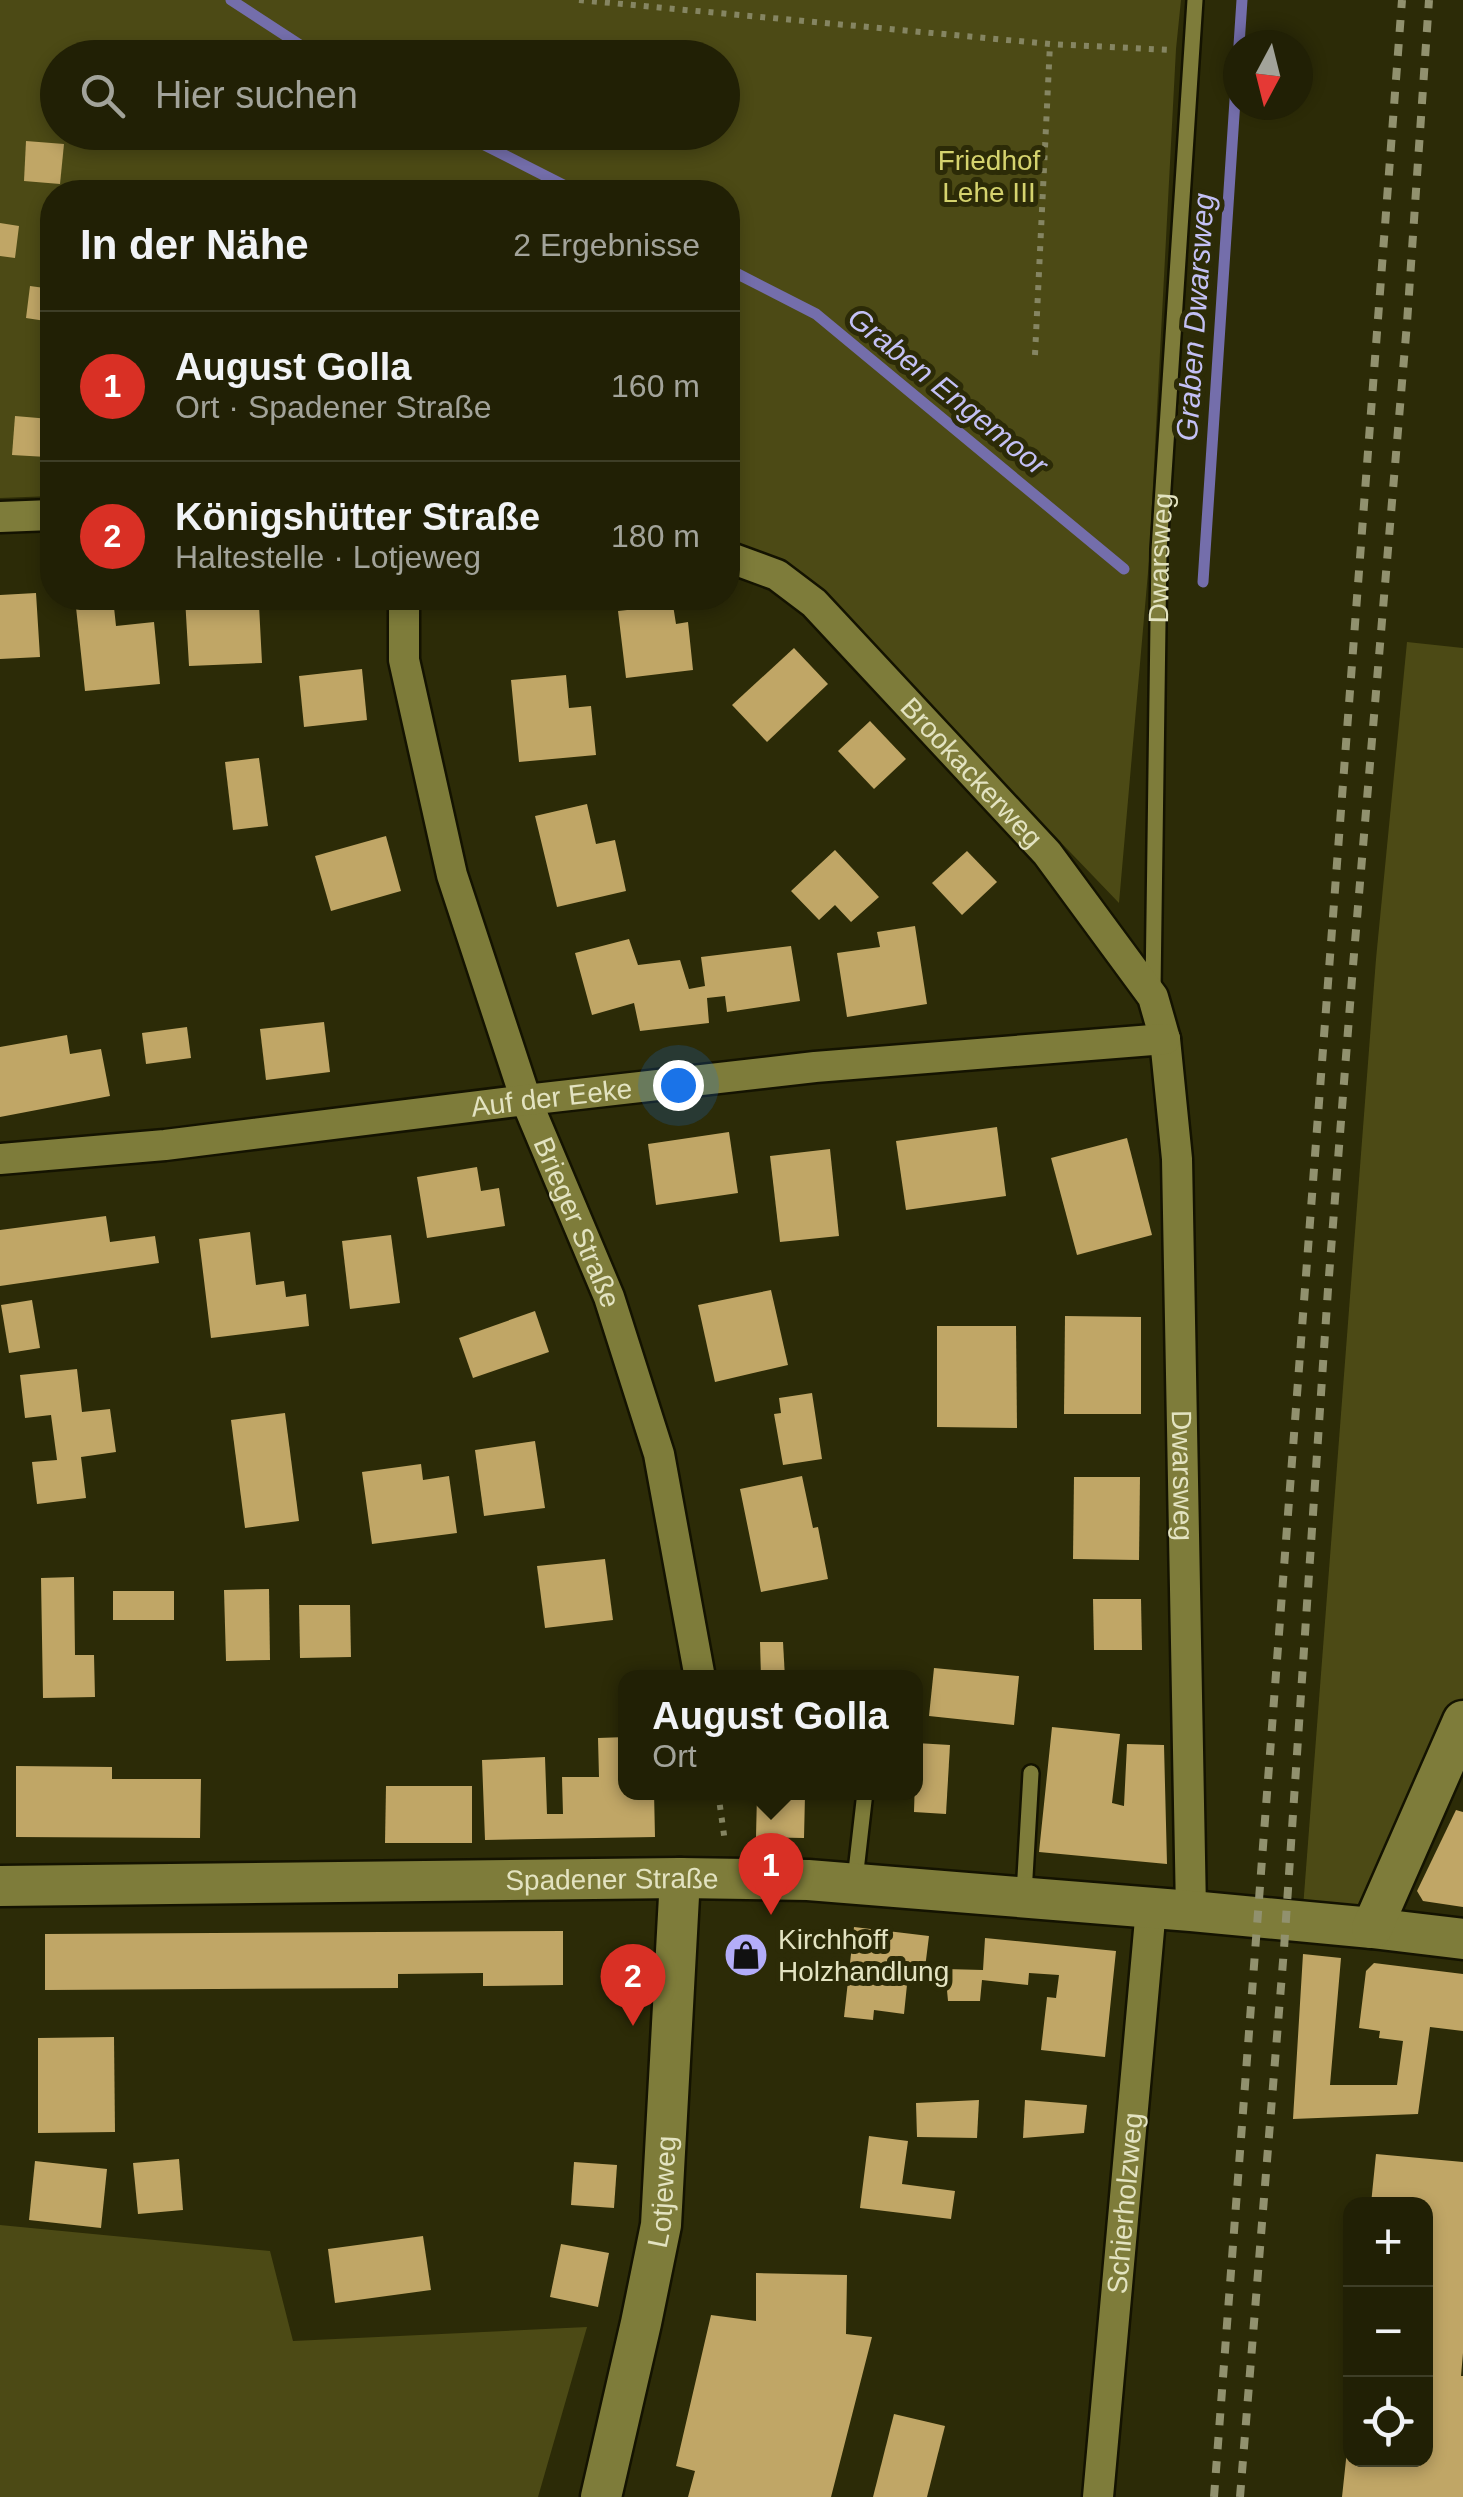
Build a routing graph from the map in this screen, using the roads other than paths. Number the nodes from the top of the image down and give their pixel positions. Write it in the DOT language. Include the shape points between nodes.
graph roads {
  1 [pos="1195,0"];
  2 [pos="40,515"];
  3 [pos="0,518"];
  4 [pos="740,561"];
  5 [pos="404,610"];
  6 [pos="1153,997"];
  7 [pos="1165,1039"];
  8 [pos="526,1100"];
  9 [pos="0,1159"];
  10 [pos="698,1670"];
  11 [pos="1463,1722"];
  12 [pos="1031,1773"];
  13 [pos="864,1800"];
  14 [pos="680,1878"];
  15 [pos="855,1884"];
  16 [pos="0,1886"];
  17 [pos="1024,1898"];
  18 [pos="1151,1908"];
  19 [pos="1191,1911"];
  20 [pos="1372,1928"];
  21 [pos="1463,1939"];
  22 [pos="600,2497"];
  23 [pos="1098,2497"];
  1 -- 6 [label="lane, Dwarsweg" via="1159,550"];
  2 -- 3 [label="street"];
  4 -- 6 [label="street, Brookackerweg" via="777,575 814,603 1047,853"];
  5 -- 8 [label="street, Brieger Straße" via="404,660 452,875"];
  6 -- 7 [label="street, Brookackerweg"];
  7 -- 8 [label="street, Auf der Eeke"];
  7 -- 19 [label="street, Dwarsweg" via="1177,1159"];
  8 -- 9 [label="street, Auf der Eeke"];
  8 -- 10 [label="street, Brieger Straße" via="610,1297 658,1454"];
  11 -- 20 [label="street"];
  12 -- 17 [label="lane"];
  13 -- 15 [label="lane"];
  14 -- 15 [label="street, Spadener Straße"];
  14 -- 16 [label="street, Spadener Straße"];
  14 -- 22 [label="street, Lotjeweg" via="660,2225"];
  15 -- 17 [label="street, Spadener Straße"];
  17 -- 18 [label="street, Spadener Straße"];
  18 -- 19 [label="street, Spadener Straße"];
  18 -- 23 [label="street, Schierholzweg"];
  19 -- 20 [label="street, Spadener Straße"];
  20 -- 21 [label="street, Spadener Straße"];
}
